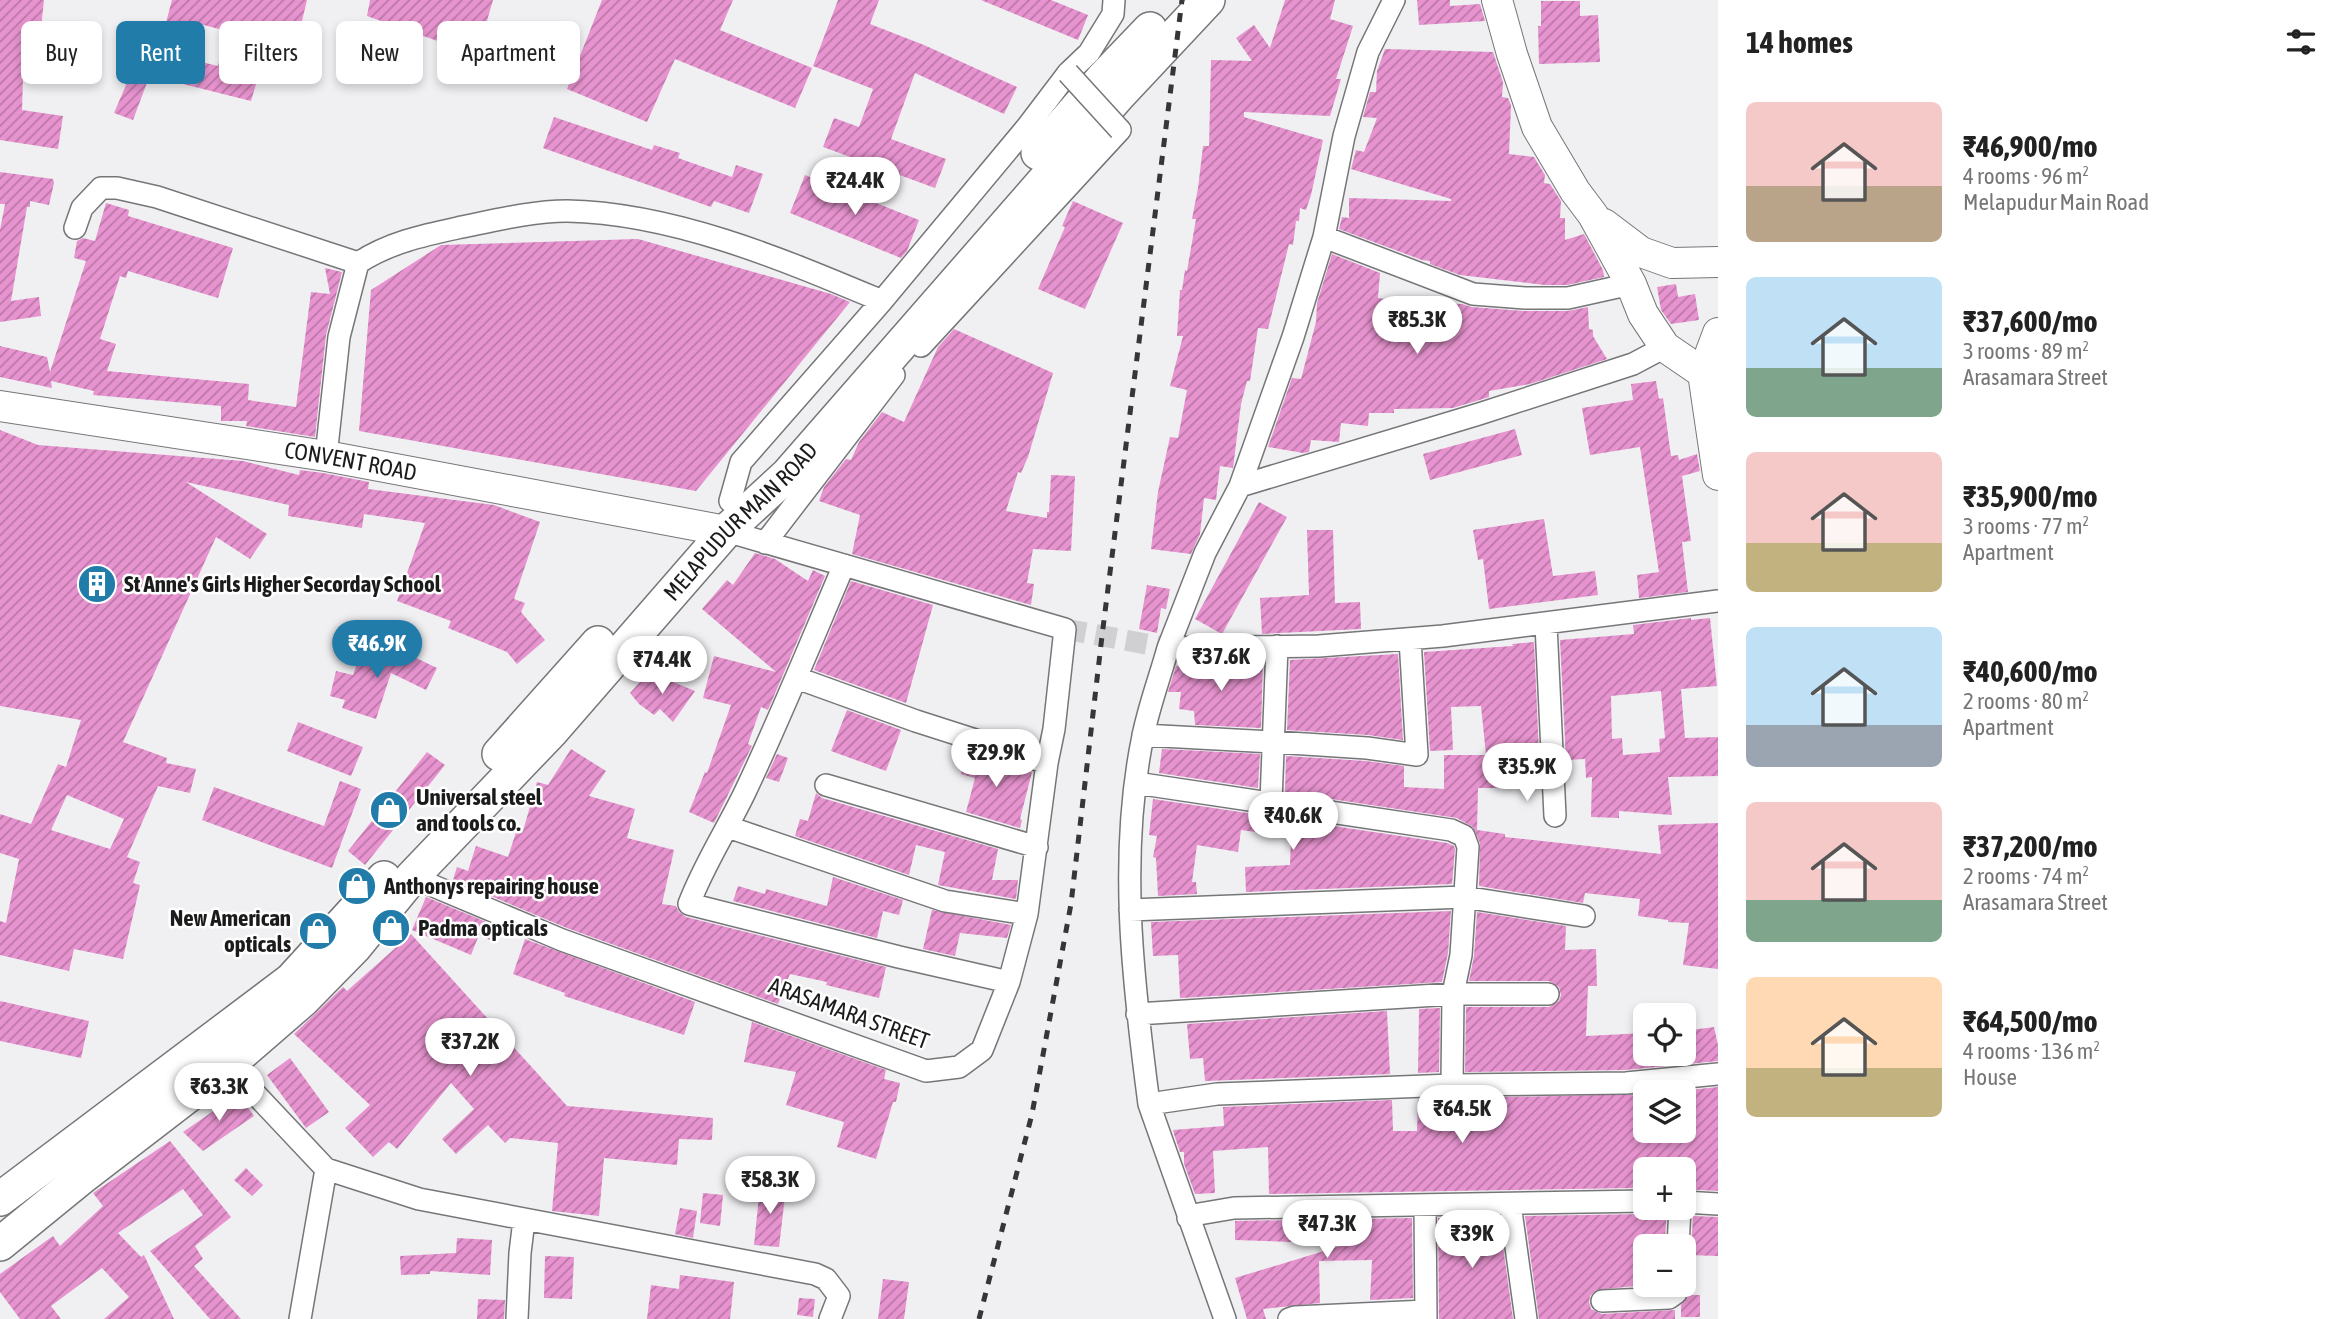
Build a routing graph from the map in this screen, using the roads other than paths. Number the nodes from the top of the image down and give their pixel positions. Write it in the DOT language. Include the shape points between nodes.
graph roads {
  1 [pos="1114,0"];
  2 [pos="1179,0"];
  3 [pos="1208,0"];
  4 [pos="1394,0"];
  5 [pos="1497,0"];
  6 [pos="1068,73"];
  7 [pos="1593,215"];
  8 [pos="75,228"];
  9 [pos="1324,237"];
  10 [pos="1718,262"];
  11 [pos="358,263"];
  12 [pos="1631,284"];
  13 [pos="881,300"];
  14 [pos="1718,333"];
  15 [pos="1665,347"];
  16 [pos="1703,373"];
  17 [pos="0,406"];
  18 [pos="326,456"];
  19 [pos="1718,475"];
  20 [pos="1240,486"];
  21 [pos="719,520"];
  22 [pos="765,543"];
  23 [pos="844,565"];
  24 [pos="1718,601"];
  25 [pos="1546,624"];
  26 [pos="1410,639"];
  27 [pos="1277,646"];
  28 [pos="1168,648"];
  29 [pos="797,678"];
  30 [pos="1143,736"];
  31 [pos="1274,742"];
  32 [pos="1046,763"];
  33 [pos="1136,783"];
  34 [pos="826,785"];
  35 [pos="1271,802"];
  36 [pos="1555,816"];
  37 [pos="728,827"];
  38 [pos="1037,847"];
  39 [pos="412,877"];
  40 [pos="1464,897"];
  41 [pos="1130,910"];
  42 [pos="1027,914"];
  43 [pos="1584,916"];
  44 [pos="1009,982"];
  45 [pos="1453,994"];
  46 [pos="1548,994"];
  47 [pos="1138,1014"];
  48 [pos="228,1065"];
  49 [pos="1718,1074"];
  50 [pos="1452,1085"];
  51 [pos="1149,1104"];
  52 [pos="326,1170"];
  53 [pos="0,1199"];
  54 [pos="1633,1201"];
  55 [pos="1696,1203"];
  56 [pos="1510,1204"];
  57 [pos="1718,1204"];
  58 [pos="1425,1205"];
  59 [pos="1188,1218"];
  60 [pos="524,1220"];
  61 [pos="0,1244"];
  62 [pos="1670,1297"];
  63 [pos="1602,1301"];
  64 [pos="1426,1315"];
  65 [pos="300,1319"];
  66 [pos="517,1319"];
  67 [pos="830,1319"];
  68 [pos="1226,1319"];
  69 [pos="1289,1319"];
  70 [pos="1526,1319"];
  1 -- 6 [label="street" via="1113,14 1090,52"];
  2 -- 21 [label="main road, MELAPUDUR MAIN ROAD" via="1102,79"];
  3 -- 21 [label="main road, MELAPUDUR MAIN ROAD" via="787,475"];
  4 -- 9 [label="street" via="1368,52 1344,136"];
  5 -- 7 [label="street" via="1537,127"];
  6 -- 13 [label="street"];
  6 -- 22 [label="street, bridge" via="1120,130 895,374"];
  7 -- 10 [label="street" via="1641,252 1672,262"];
  7 -- 12 [label="street"];
  8 -- 11 [label="street" via="82,208 101,188 117,188"];
  9 -- 12 [label="street" via="1473,294 1568,298"];
  9 -- 20 [label="street"];
  11 -- 13 [label="street" via="407,239 496,220 564,211 615,214 736,245"];
  11 -- 18 [label="street" via="339,337"];
  12 -- 15 [label="street" via="1643,314"];
  13 -- 21 [label="street" via="741,462"];
  14 -- 16 [label="street"];
  15 -- 16 [label="street"];
  15 -- 20 [label="street" via="1633,364"];
  16 -- 19 [label="street"];
  17 -- 18 [label="street, CONVENT ROAD"];
  18 -- 21 [label="street, CONVENT ROAD"];
  20 -- 28 [label="street" via="1205,553"];
  21 -- 22 [label="street"];
  21 -- 39 [label="main road, MELAPUDUR MAIN ROAD" via="552,731"];
  21 -- 53 [label="main road, MELAPUDUR MAIN ROAD" via="291,980"];
  22 -- 23 [label="street"];
  23 -- 29 [label="street"];
  23 -- 32 [label="street, ARASAMARA STREET" via="1065,629"];
  24 -- 25 [label="street"];
  25 -- 26 [label="street"];
  25 -- 36 [label="street"];
  26 -- 27 [label="street"];
  26 -- 31 [label="street" via="1417,755"];
  27 -- 28 [label="street"];
  27 -- 31 [label="street"];
  28 -- 30 [label="street"];
  29 -- 32 [label="street"];
  29 -- 37 [label="street"];
  30 -- 31 [label="street"];
  30 -- 33 [label="street"];
  31 -- 35 [label="street"];
  32 -- 38 [label="street, ARASAMARA STREET"];
  33 -- 35 [label="street"];
  33 -- 41 [label="street"];
  34 -- 38 [label="street"];
  35 -- 40 [label="street" via="1451,830 1464,836 1468,847"];
  37 -- 42 [label="street" via="945,901"];
  37 -- 44 [label="street" via="689,904"];
  38 -- 42 [label="street, ARASAMARA STREET"];
  39 -- 44 [label="street, ARASAMARA STREET" via="562,940 926,1071 959,1067 982,1050"];
  39 -- 48 [label="main road, MELAPUDUR MAIN ROAD" via="354,948"];
  40 -- 41 [label="street"];
  40 -- 43 [label="street"];
  40 -- 45 [label="street" via="1461,955"];
  41 -- 47 [label="street"];
  42 -- 44 [label="street, ARASAMARA STREET"];
  45 -- 46 [label="street"];
  45 -- 47 [label="street"];
  45 -- 50 [label="street"];
  47 -- 51 [label="street"];
  48 -- 52 [label="street"];
  48 -- 61 [label="main road, MELAPUDUR MAIN ROAD"];
  49 -- 50 [label="street" via="1626,1083"];
  50 -- 51 [label="street" via="1217,1094"];
  51 -- 59 [label="street"];
  52 -- 60 [label="street" via="419,1199"];
  52 -- 65 [label="street"];
  54 -- 56 [label="street"];
  55 -- 57 [label="street"];
  56 -- 58 [label="street"];
  56 -- 70 [label="street"];
  58 -- 59 [label="street" via="1234,1208"];
  58 -- 64 [label="street"];
  59 -- 68 [label="street"];
  60 -- 66 [label="street"];
  60 -- 67 [label="street" via="815,1274 826,1279 839,1296"];
  62 -- 63 [label="street"];
  64 -- 69 [label="street"];
}
